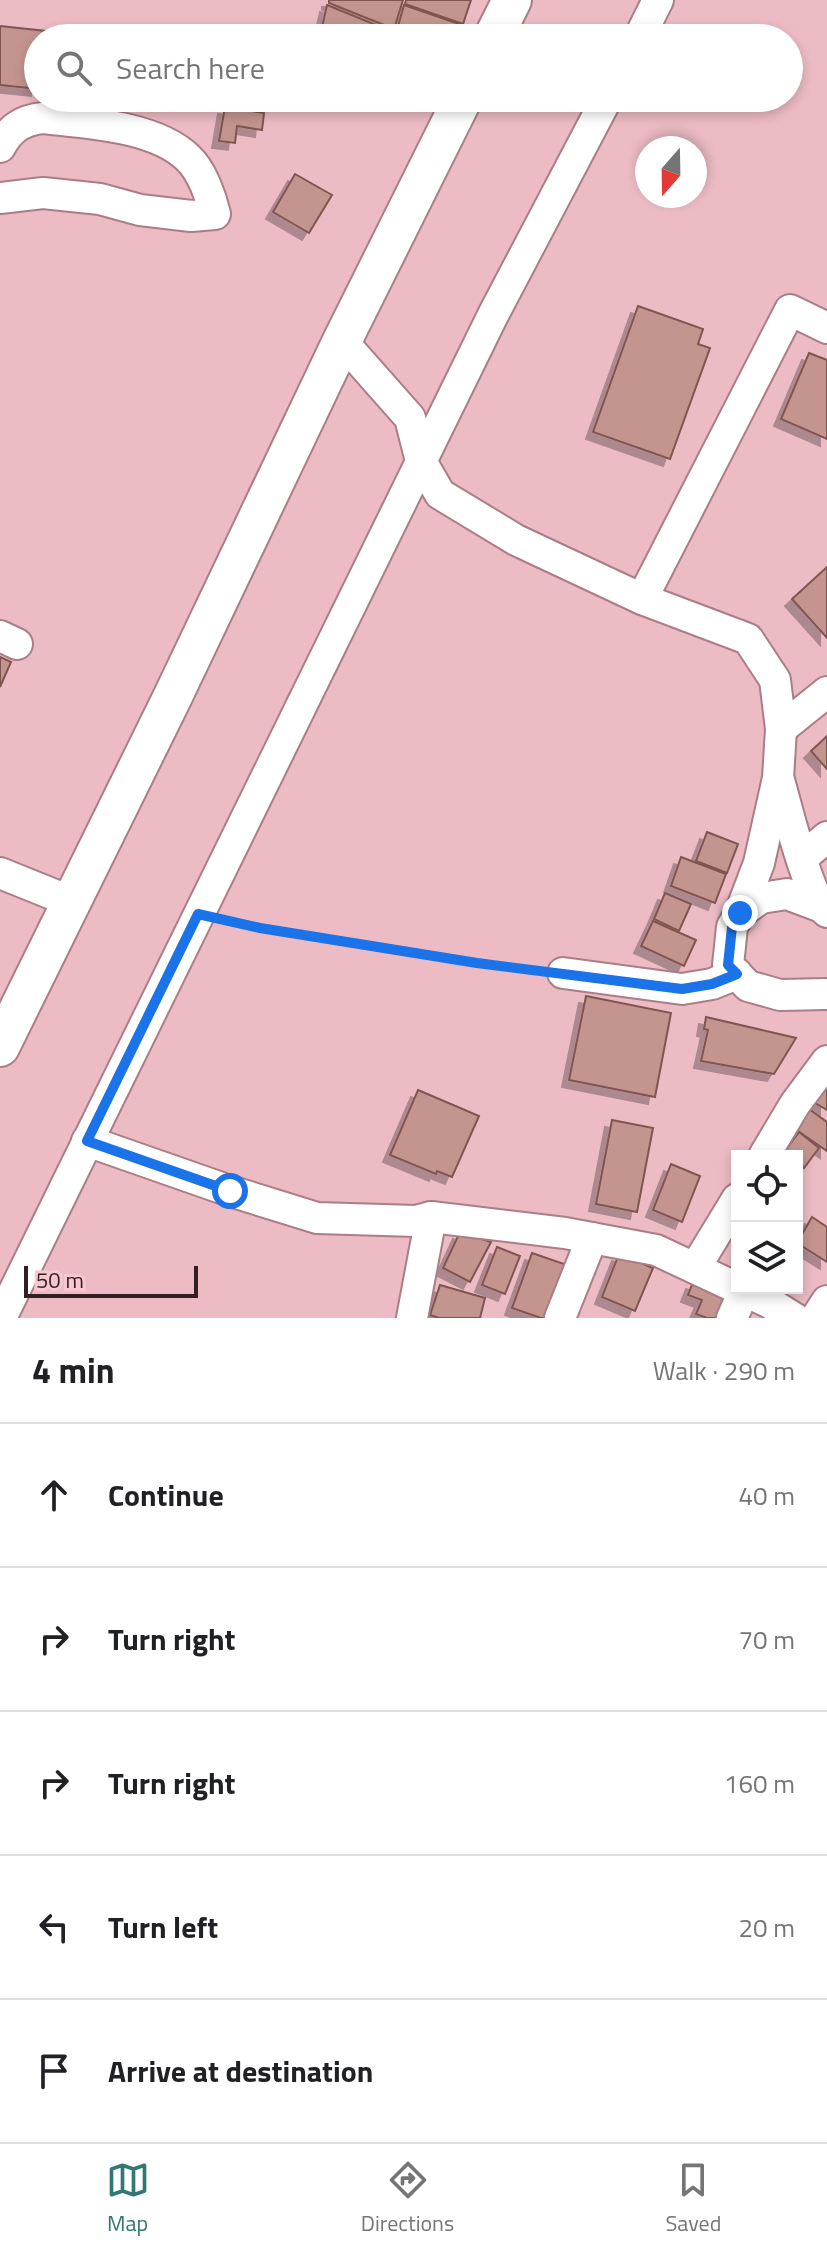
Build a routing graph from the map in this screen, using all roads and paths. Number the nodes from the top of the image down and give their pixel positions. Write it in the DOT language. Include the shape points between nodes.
graph roads {
  1 [pos="512,0"];
  2 [pos="658,0"];
  3 [pos="500,24"];
  4 [pos="646,24"];
  5 [pos="456,112"];
  6 [pos="600,112"];
  7 [pos="0,147"];
  8 [pos="0,198"];
  9 [pos="827,328"];
  10 [pos="342,341"];
  11 [pos="421,461"];
  12 [pos="642,599"];
  13 [pos="827,692"];
  14 [pos="781,729"];
  15 [pos="778,778"];
  16 [pos="827,837"];
  17 [pos="802,858"];
  18 [pos="0,873"];
  19 [pos="72,902"];
  20 [pos="823,909"];
  21 [pos="740,913"];
  22 [pos="198,914"];
  23 [pos="563,973"];
  24 [pos="737,974"];
  25 [pos="827,994"];
  26 [pos="0,1047"];
  27 [pos="827,1061"];
  28 [pos="87,1141"];
  29 [pos="768,1150"];
  30 [pos="731,1209"];
  31 [pos="431,1217"];
  32 [pos="592,1238"];
  33 [pos="695,1268"];
  34 [pos="738,1296"];
  35 [pos="827,1301"];
  36 [pos="1,1318"];
  37 [pos="412,1318"];
  38 [pos="560,1318"];
  39 [pos="794,1318"];
  40 [pos="816,1318"];
  1 -- 3 [label="main road"];
  2 -- 4 [label="street"];
  5 -- 10 [label="main road"];
  6 -- 11 [label="street"];
  7 -- 8 [label="street" via="16,126 43,118 149,136 189,158 215,214 153,212 43,193"];
  9 -- 12 [label="street" via="790,310"];
  10 -- 11 [label="street" via="410,418"];
  10 -- 19 [label="main road"];
  11 -- 12 [label="street" via="440,494 516,540"];
  11 -- 22 [label="street"];
  12 -- 14 [label="street" via="748,639 775,680"];
  13 -- 14 [label="street"];
  14 -- 15 [label="street"];
  15 -- 17 [label="street"];
  15 -- 21 [label="street" via="759,863"];
  16 -- 17 [label="street"];
  17 -- 20 [label="street"];
  18 -- 19 [label="street"];
  19 -- 26 [label="main road"];
  20 -- 21 [label="street" via="787,894 761,898"];
  21 -- 24 [label="street" via="732,927 728,965"];
  22 -- 23 [label="path"];
  22 -- 28 [label="street"];
  23 -- 24 [label="street" via="682,989"];
  24 -- 25 [label="street" via="748,986 780,995"];
  27 -- 29 [label="street"];
  28 -- 31 [label="street" via="317,1218"];
  28 -- 36 [label="street"];
  30 -- 33 [label="street"];
  31 -- 32 [label="street"];
  31 -- 37 [label="street"];
  32 -- 33 [label="street" via="656,1250"];
  32 -- 38 [label="street"];
  33 -- 34 [label="street"];
  34 -- 39 [label="street"];
  35 -- 40 [label="street"];
}
